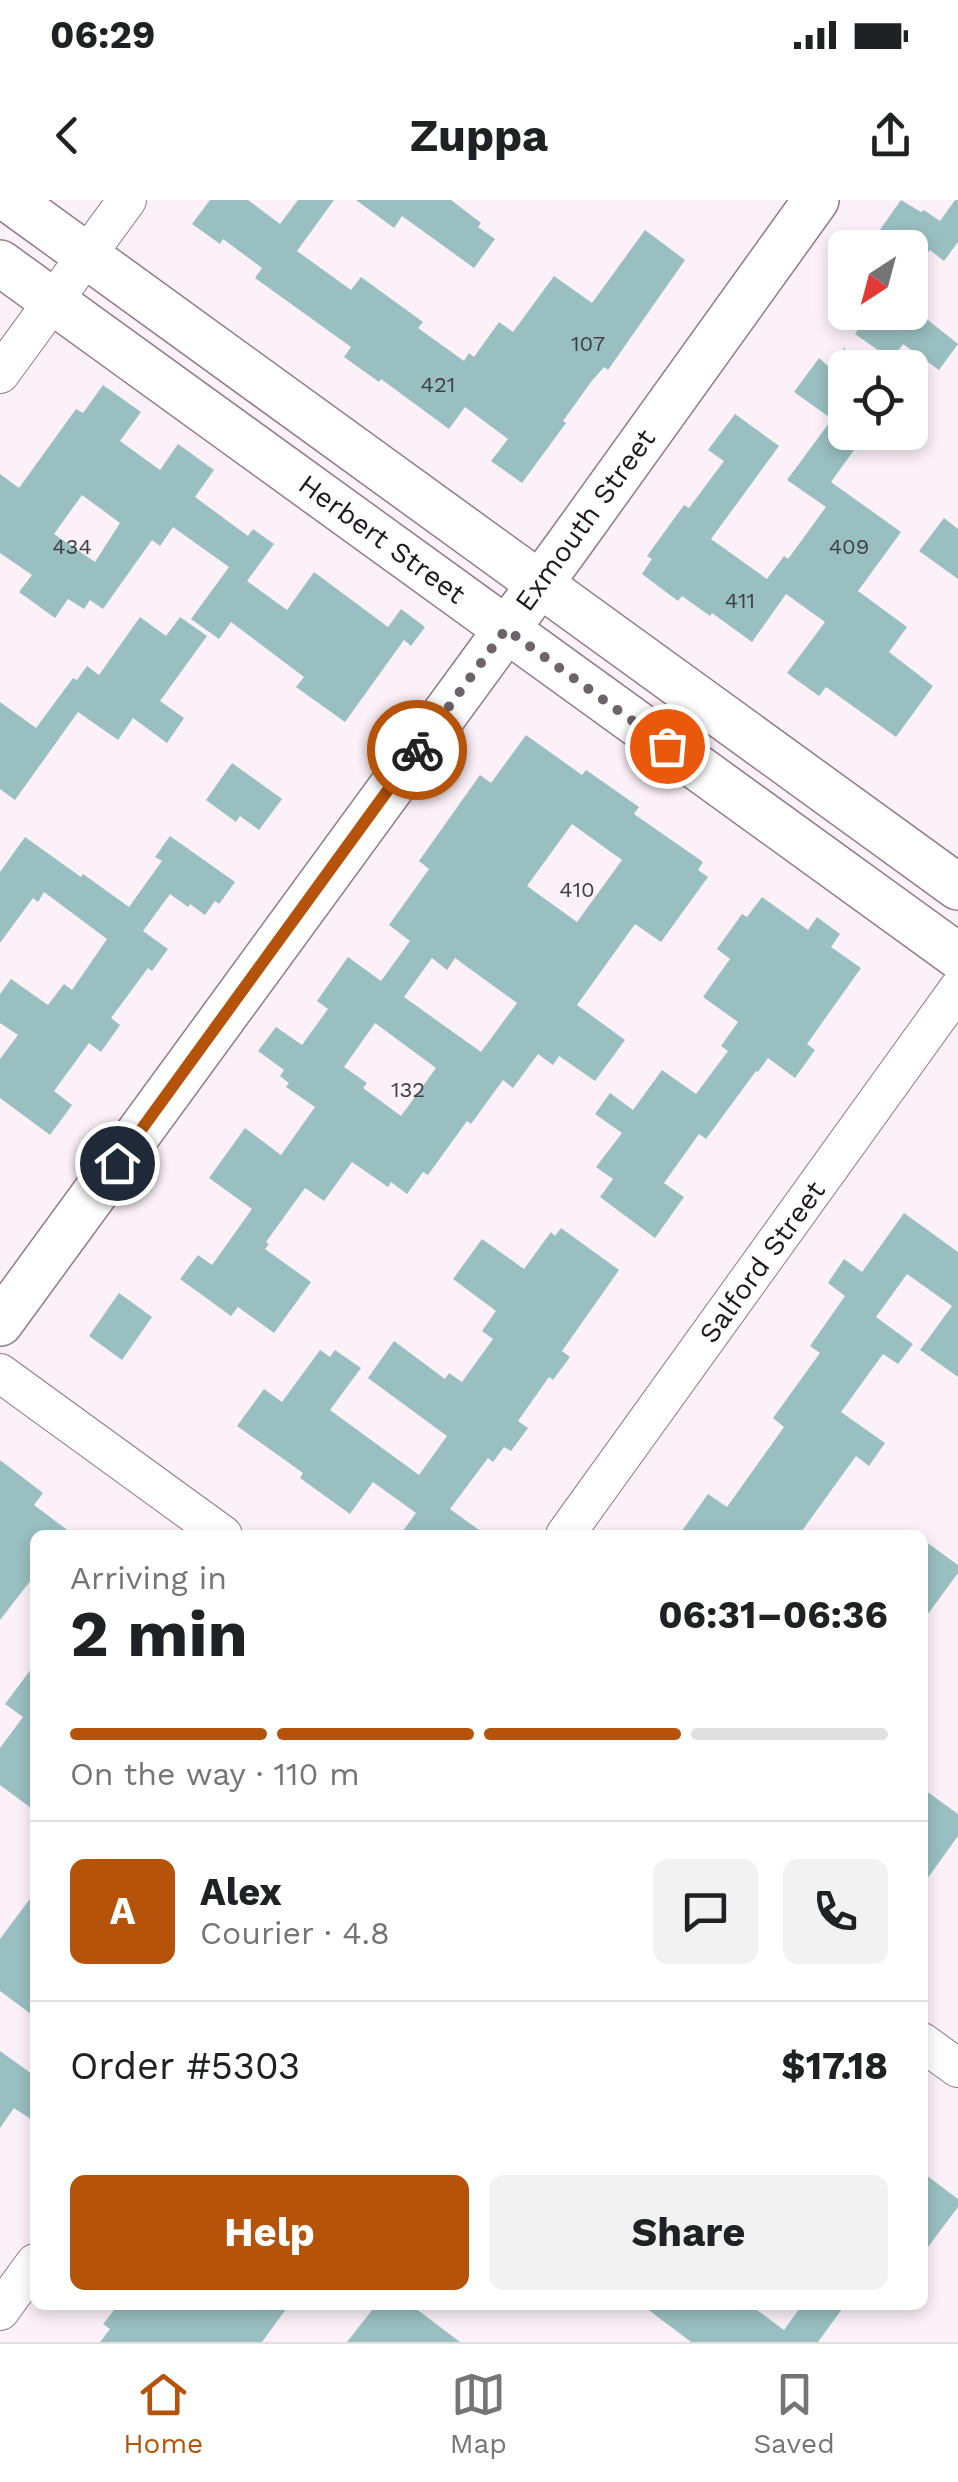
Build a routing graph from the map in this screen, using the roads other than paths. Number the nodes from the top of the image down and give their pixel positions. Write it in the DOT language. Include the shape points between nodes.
graph roads {
  1 [pos="10,200"];
  2 [pos="126,200"];
  3 [pos="816,200"];
  4 [pos="86,255"];
  5 [pos="0,263"];
  6 [pos="53,301"];
  7 [pos="0,374"];
  8 [pos="540,584"];
  9 [pos="506,629"];
  10 [pos="958,887"];
  11 [pos="958,956"];
  12 [pos="958,988"];
  13 [pos="0,1323"];
  14 [pos="0,1373"];
  15 [pos="216,1530"];
  16 [pos="569,1530"];
  17 [pos="928,2046"];
  18 [pos="958,2068"];
  19 [pos="30,2271"];
  20 [pos="0,2312"];
  1 -- 4 [label="street, Herbert Street"];
  2 -- 4 [label="street"];
  3 -- 8 [label="street, Exmouth Street"];
  4 -- 6 [label="street"];
  4 -- 8 [label="street, Herbert Street"];
  5 -- 6 [label="street, Herbert Street"];
  6 -- 7 [label="street"];
  6 -- 9 [label="street, Herbert Street"];
  8 -- 9 [label="street, Exmouth Street"];
  8 -- 10 [label="street, Herbert Street"];
  9 -- 11 [label="street, Herbert Street"];
  9 -- 13 [label="street, Exmouth Street"];
  12 -- 16 [label="street, Salford Street"];
  14 -- 15 [label="street"];
  17 -- 18 [label="street"];
  19 -- 20 [label="street"];
}
